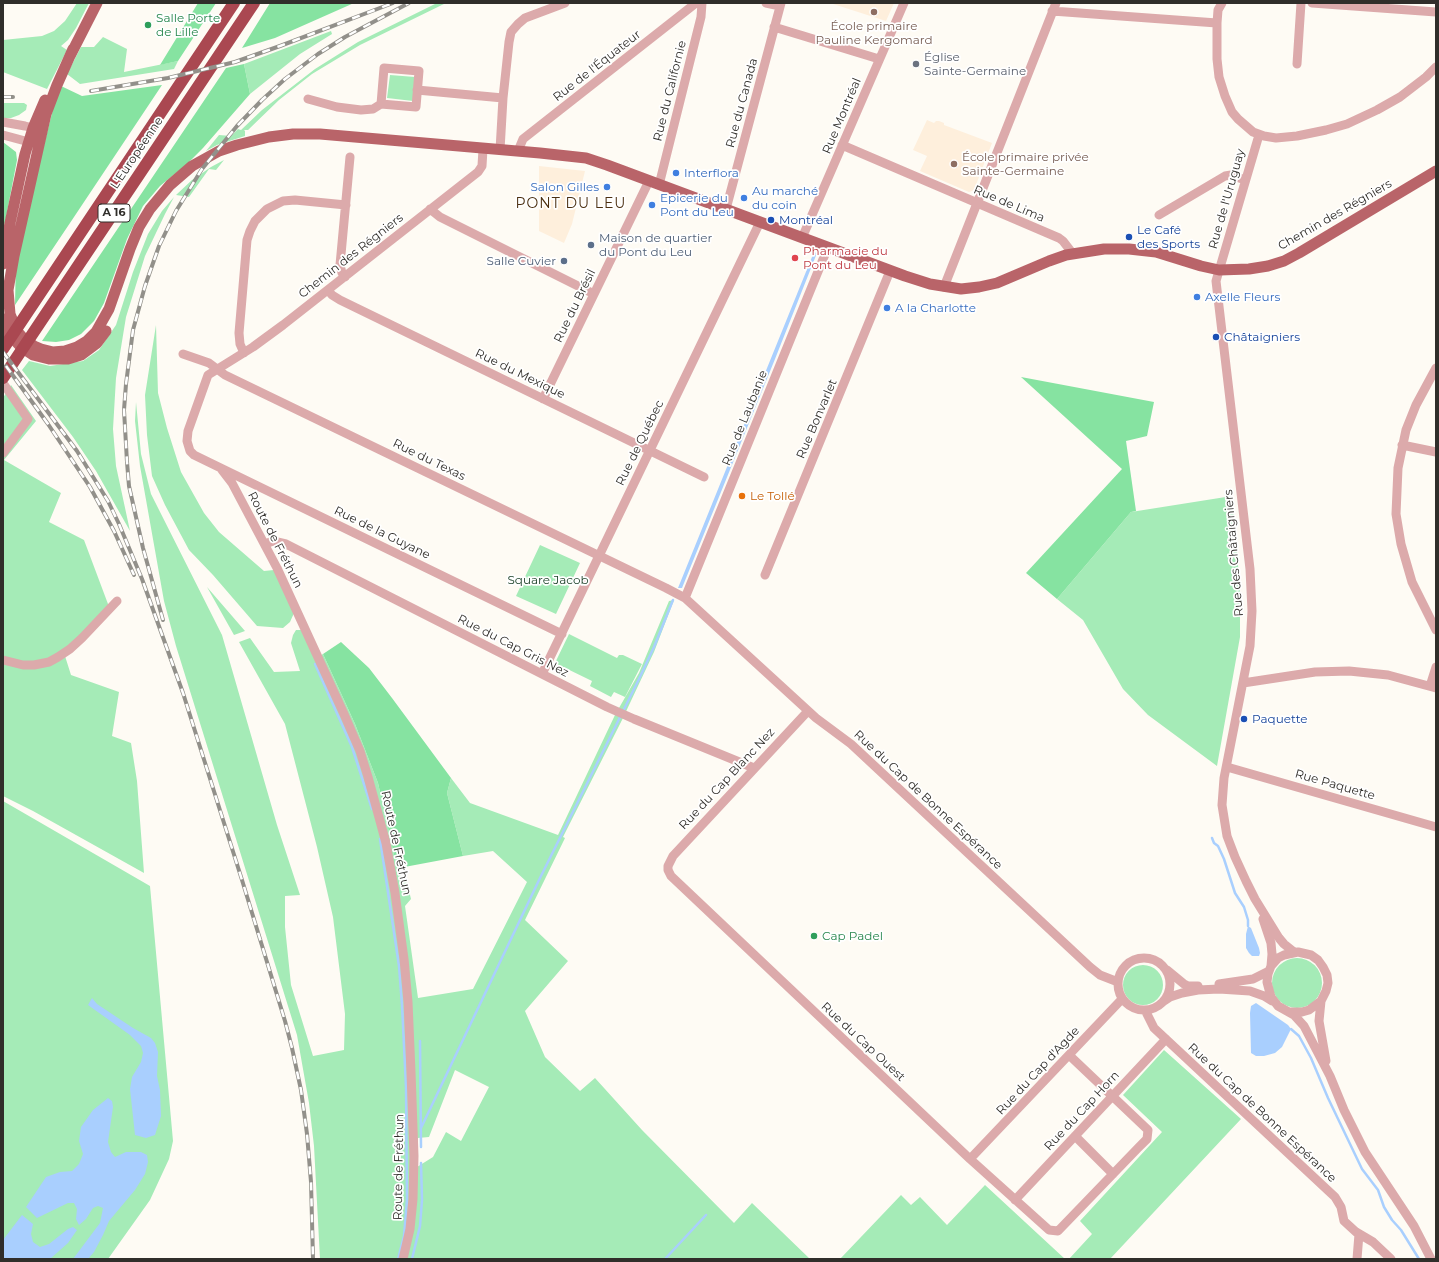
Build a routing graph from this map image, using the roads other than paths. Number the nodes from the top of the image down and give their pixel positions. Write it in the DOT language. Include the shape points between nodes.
graph roads {
  1 [pos="97,3"];
  2 [pos="234,3"];
  3 [pos="254,3"];
  4 [pos="565,3"];
  5 [pos="696,3"];
  6 [pos="702,3"];
  7 [pos="766,3"];
  8 [pos="904,3"];
  9 [pos="1222,3"];
  10 [pos="1301,3"];
  11 [pos="1312,3"];
  12 [pos="780,5"];
  13 [pos="1054,7"];
  14 [pos="1436,12"];
  15 [pos="1217,23"];
  16 [pos="774,27"];
  17 [pos="880,59"];
  18 [pos="1297,64"];
  19 [pos="1436,67"];
  20 [pos="417,90"];
  21 [pos="503,98"];
  22 [pos="308,99"];
  23 [pos="381,104"];
  24 [pos="3,122"];
  25 [pos="38,134"];
  26 [pos="3,135"];
  27 [pos="1259,135"];
  28 [pos="29,142"];
  29 [pos="842,145"];
  30 [pos="243,146"];
  31 [pos="483,149"];
  32 [pos="500,150"];
  33 [pos="518,151"];
  34 [pos="350,157"];
  35 [pos="1436,171"];
  36 [pos="1245,180"];
  37 [pos="654,183"];
  38 [pos="977,203"];
  39 [pos="346,205"];
  40 [pos="430,209"];
  41 [pos="726,209"];
  42 [pos="1159,215"];
  43 [pos="760,222"];
  44 [pos="802,238"];
  45 [pos="828,247"];
  46 [pos="1073,254"];
  47 [pos="3,264"];
  48 [pos="1219,270"];
  49 [pos="890,271"];
  50 [pos="345,277"];
  51 [pos="944,287"];
  52 [pos="328,290"];
  53 [pos="594,294"];
  54 [pos="3,319"];
  55 [pos="3,349"];
  56 [pos="244,353"];
  57 [pos="183,354"];
  58 [pos="1436,368"];
  59 [pos="216,369"];
  60 [pos="3,378"];
  61 [pos="3,383"];
  62 [pos="543,399"];
  63 [pos="1402,445"];
  64 [pos="650,450"];
  65 [pos="1436,452"];
  66 [pos="3,453"];
  67 [pos="218,466"];
  68 [pos="704,477"];
  69 [pos="265,544"];
  70 [pos="599,556"];
  71 [pos="765,575"];
  72 [pos="666,588"];
  73 [pos="685,598"];
  74 [pos="117,601"];
  75 [pos="1436,630"];
  76 [pos="562,634"];
  77 [pos="3,660"];
  78 [pos="1436,668"];
  79 [pos="542,674"];
  80 [pos="1243,683"];
  81 [pos="1433,687"];
  82 [pos="808,711"];
  83 [pos="1227,767"];
  84 [pos="754,768"];
  85 [pos="1436,827"];
  86 [pos="668,866"];
  87 [pos="1255,899"];
  88 [pos="1294,952"];
  89 [pos="1270,968"];
  90 [pos="1165,969"];
  91 [pos="1118,982"];
  92 [pos="1122,999"];
  93 [pos="1164,1001"];
  94 [pos="1321,1001"];
  95 [pos="1275,1003"];
  96 [pos="1145,1010"];
  97 [pos="1290,1012"];
  98 [pos="1166,1039"];
  99 [pos="1069,1055"];
  100 [pos="1330,1076"];
  101 [pos="1113,1096"];
  102 [pos="1075,1136"];
  103 [pos="970,1159"];
  104 [pos="1114,1174"];
  105 [pos="1015,1200"];
  106 [pos="1359,1234"];
  107 [pos="403,1259"];
  108 [pos="1357,1259"];
  109 [pos="1391,1259"];
  110 [pos="1431,1259"];
  1 -- 25 [label="main road" via="49,92"];
  2 -- 55 [label="highway, L'Européenne / A 16"];
  3 -- 60 [label="highway, L'Européenne / A 16"];
  4 -- 21 [label="street" via="525,18 514,28 509,42"];
  5 -- 33 [label="street, Rue de l'Équateur" via="523,139"];
  6 -- 37 [label="street, Rue du Californie" via="701,17"];
  7 -- 12 [label="street"];
  8 -- 17 [label="street, Rue Montréal"];
  9 -- 15 [label="street" via="1218,10"];
  10 -- 18 [label="street"];
  11 -- 14 [label="street"];
  12 -- 16 [label="street, Rue du Canada"];
  13 -- 15 [label="street"];
  13 -- 38 [label="street"];
  15 -- 27 [label="street" via="1217,59 1224,96 1238,119"];
  16 -- 17 [label="street"];
  16 -- 41 [label="street, Rue du Canada"];
  17 -- 29 [label="street, Rue Montréal"];
  19 -- 27 [label="street" via="1397,99 1347,124 1297,136 1276,138"];
  20 -- 21 [label="street"];
  20 -- 23 [label="street" via="416,107"];
  20 -- 23 [label="street" via="419,71 384,68"];
  21 -- 32 [label="street"];
  22 -- 23 [label="street" via="361,110 373,109"];
  24 -- 25 [label="street" via="20,124"];
  25 -- 28 [label="main road"];
  25 -- 30 [label="main road" via="12,263 8,296 10,314 17,331 28,342 41,349 59,352 83,345 96,332 109,309 142,222 165,190 206,157 218,151"];
  26 -- 28 [label="street"];
  27 -- 36 [label="street, Rue de l'Uruguay"];
  28 -- 47 [label="main road"];
  29 -- 38 [label="street, Rue de Lima"];
  29 -- 44 [label="street, Rue Montréal"];
  30 -- 31 [label="main road, Chemin des Régniers" via="268,137 313,134"];
  30 -- 54 [label="main road" via="200,166 166,196 141,234 110,325 92,348 68,359 38,357 15,342 8,333"];
  31 -- 32 [label="main road, Chemin des Régniers"];
  31 -- 40 [label="street, Chemin des Régniers" via="482,166 478,172"];
  32 -- 33 [label="main road, Chemin des Régniers"];
  33 -- 37 [label="main road, Chemin des Régniers" via="586,158"];
  34 -- 39 [label="street"];
  35 -- 48 [label="main road, Chemin des Régniers" via="1284,261 1257,268"];
  36 -- 42 [label="street" via="1231,175 1225,176"];
  36 -- 48 [label="street, Rue de l'Uruguay"];
  37 -- 41 [label="main road, Chemin des Régniers"];
  37 -- 53 [label="street, Rue du Brésil"];
  38 -- 46 [label="street, Rue de Lima" via="1059,238"];
  38 -- 51 [label="street"];
  39 -- 50 [label="street" via="340,265"];
  39 -- 56 [label="street" via="283,201 267,208 255,221 248,240 239,332"];
  40 -- 50 [label="street, Chemin des Régniers"];
  40 -- 53 [label="street" via="440,217"];
  41 -- 43 [label="main road, Chemin des Régniers"];
  43 -- 44 [label="main road, Chemin des Régniers"];
  43 -- 64 [label="street, Rue de Québec"];
  44 -- 45 [label="main road, Chemin des Régniers"];
  45 -- 49 [label="main road, Chemin des Régniers"];
  45 -- 73 [label="street, Rue de Laubanie"];
  46 -- 48 [label="main road, Chemin des Régniers" via="1109,249 1138,250 1156,252"];
  46 -- 51 [label="main road, Chemin des Régniers" via="1054,259 997,283 970,288"];
  48 -- 80 [label="street, Rue des Châtaigniers" via="1216,285 1252,600 1251,639"];
  49 -- 51 [label="main road, Chemin des Régniers"];
  49 -- 71 [label="street, Rue Bonvarlet"];
  50 -- 52 [label="street, Chemin des Régniers"];
  52 -- 56 [label="street, Chemin des Régniers"];
  52 -- 62 [label="street, Rue du Mexique" via="335,297"];
  53 -- 62 [label="street, Rue du Brésil"];
  56 -- 59 [label="street, Chemin des Régniers"];
  57 -- 59 [label="street, Rue du Texas" via="209,363"];
  58 -- 63 [label="street" via="1410,417"];
  59 -- 67 [label="street, Rue de la Guyane" via="206,378 187,441 192,453"];
  59 -- 70 [label="street, Rue du Texas"];
  61 -- 66 [label="street" via="28,419"];
  62 -- 64 [label="street, Rue du Mexique"];
  63 -- 65 [label="street"];
  63 -- 75 [label="street" via="1396,492 1396,521 1412,582"];
  64 -- 68 [label="street, Rue du Mexique"];
  64 -- 70 [label="street, Rue de Québec"];
  67 -- 69 [label="street, Route de Fréthun" via="232,483"];
  67 -- 76 [label="street, Rue de la Guyane"];
  69 -- 79 [label="street, Rue du Cap Gris Nez" via="277,541 286,544"];
  69 -- 107 [label="street, Route de Fréthun" via="356,743 378,809 390,862 406,975 414,1156 410,1229"];
  70 -- 72 [label="street, Rue du Texas"];
  70 -- 76 [label="street, Rue de Québec"];
  72 -- 73 [label="street, Rue du Cap de Bonne Espérance"];
  73 -- 82 [label="street, Rue du Cap de Bonne Espérance"];
  74 -- 77 [label="street" via="70,649 49,662 23,665"];
  76 -- 79 [label="street, Rue de Québec"];
  78 -- 81 [label="street"];
  79 -- 84 [label="street, Rue du Cap Gris Nez" via="634,719"];
  80 -- 81 [label="street" via="1315,672 1340,671 1380,674"];
  80 -- 83 [label="street, Rue des Châtaigniers"];
  82 -- 84 [label="street, Rue du Cap Blanc Nez"];
  82 -- 91 [label="street, Rue du Cap de Bonne Espérance" via="851,744 1090,967 1100,975"];
  83 -- 85 [label="street, Rue Paquette"];
  83 -- 87 [label="street, Rue des Châtaigniers" via="1222,797 1225,826 1235,857"];
  84 -- 86 [label="street, Rue du Cap Blanc Nez" via="673,856"];
  86 -- 103 [label="street, Rue du Cap Ouest" via="673,879"];
  87 -- 88 [label="street, Rue des Châtaigniers" via="1282,941"];
  87 -- 89 [label="street, Rue des Châtaigniers" via="1271,943"];
  88 -- 89 [label="street" via="1281,956"];
  88 -- 94 [label="street" via="1311,955 1324,967 1328,983"];
  89 -- 90 [label="street" via="1248,981 1193,986 1184,984"];
  89 -- 95 [label="street, Rue des Châtaigniers" via="1268,990"];
  90 -- 91 [label="street" via="1152,959 1135,960 1125,967"];
  90 -- 93 [label="street" via="1170,983"];
  91 -- 92 [label="street"];
  92 -- 96 [label="street" via="1132,1007"];
  92 -- 99 [label="street, Rue du Cap d'Agde"];
  93 -- 95 [label="street" via="1182,992 1219,989 1255,992"];
  93 -- 96 [label="street"];
  94 -- 97 [label="street" via="1309,1010"];
  94 -- 100 [label="street" via="1319,1026"];
  95 -- 97 [label="street"];
  96 -- 98 [label="street, Rue du Cap de Bonne Espérance" via="1154,1028"];
  97 -- 100 [label="street" via="1304,1026"];
  98 -- 101 [label="street, Rue du Cap Horn"];
  98 -- 106 [label="street, Rue du Cap de Bonne Espérance" via="1335,1197 1341,1207 1344,1221"];
  99 -- 101 [label="street"];
  99 -- 103 [label="street, Rue du Cap d'Agde"];
  100 -- 110 [label="street" via="1369,1159 1414,1226"];
  101 -- 102 [label="street, Rue du Cap Horn"];
  101 -- 104 [label="street" via="1148,1130 1147,1139"];
  102 -- 104 [label="street"];
  102 -- 105 [label="street, Rue du Cap Horn"];
  103 -- 105 [label="street, Rue du Cap Ouest"];
  104 -- 105 [label="street, Rue du Cap Ouest" via="1058,1231 1049,1230"];
  106 -- 108 [label="street"];
  106 -- 109 [label="street, Rue du Cap de Bonne Espérance" via="1373,1242"];
}
